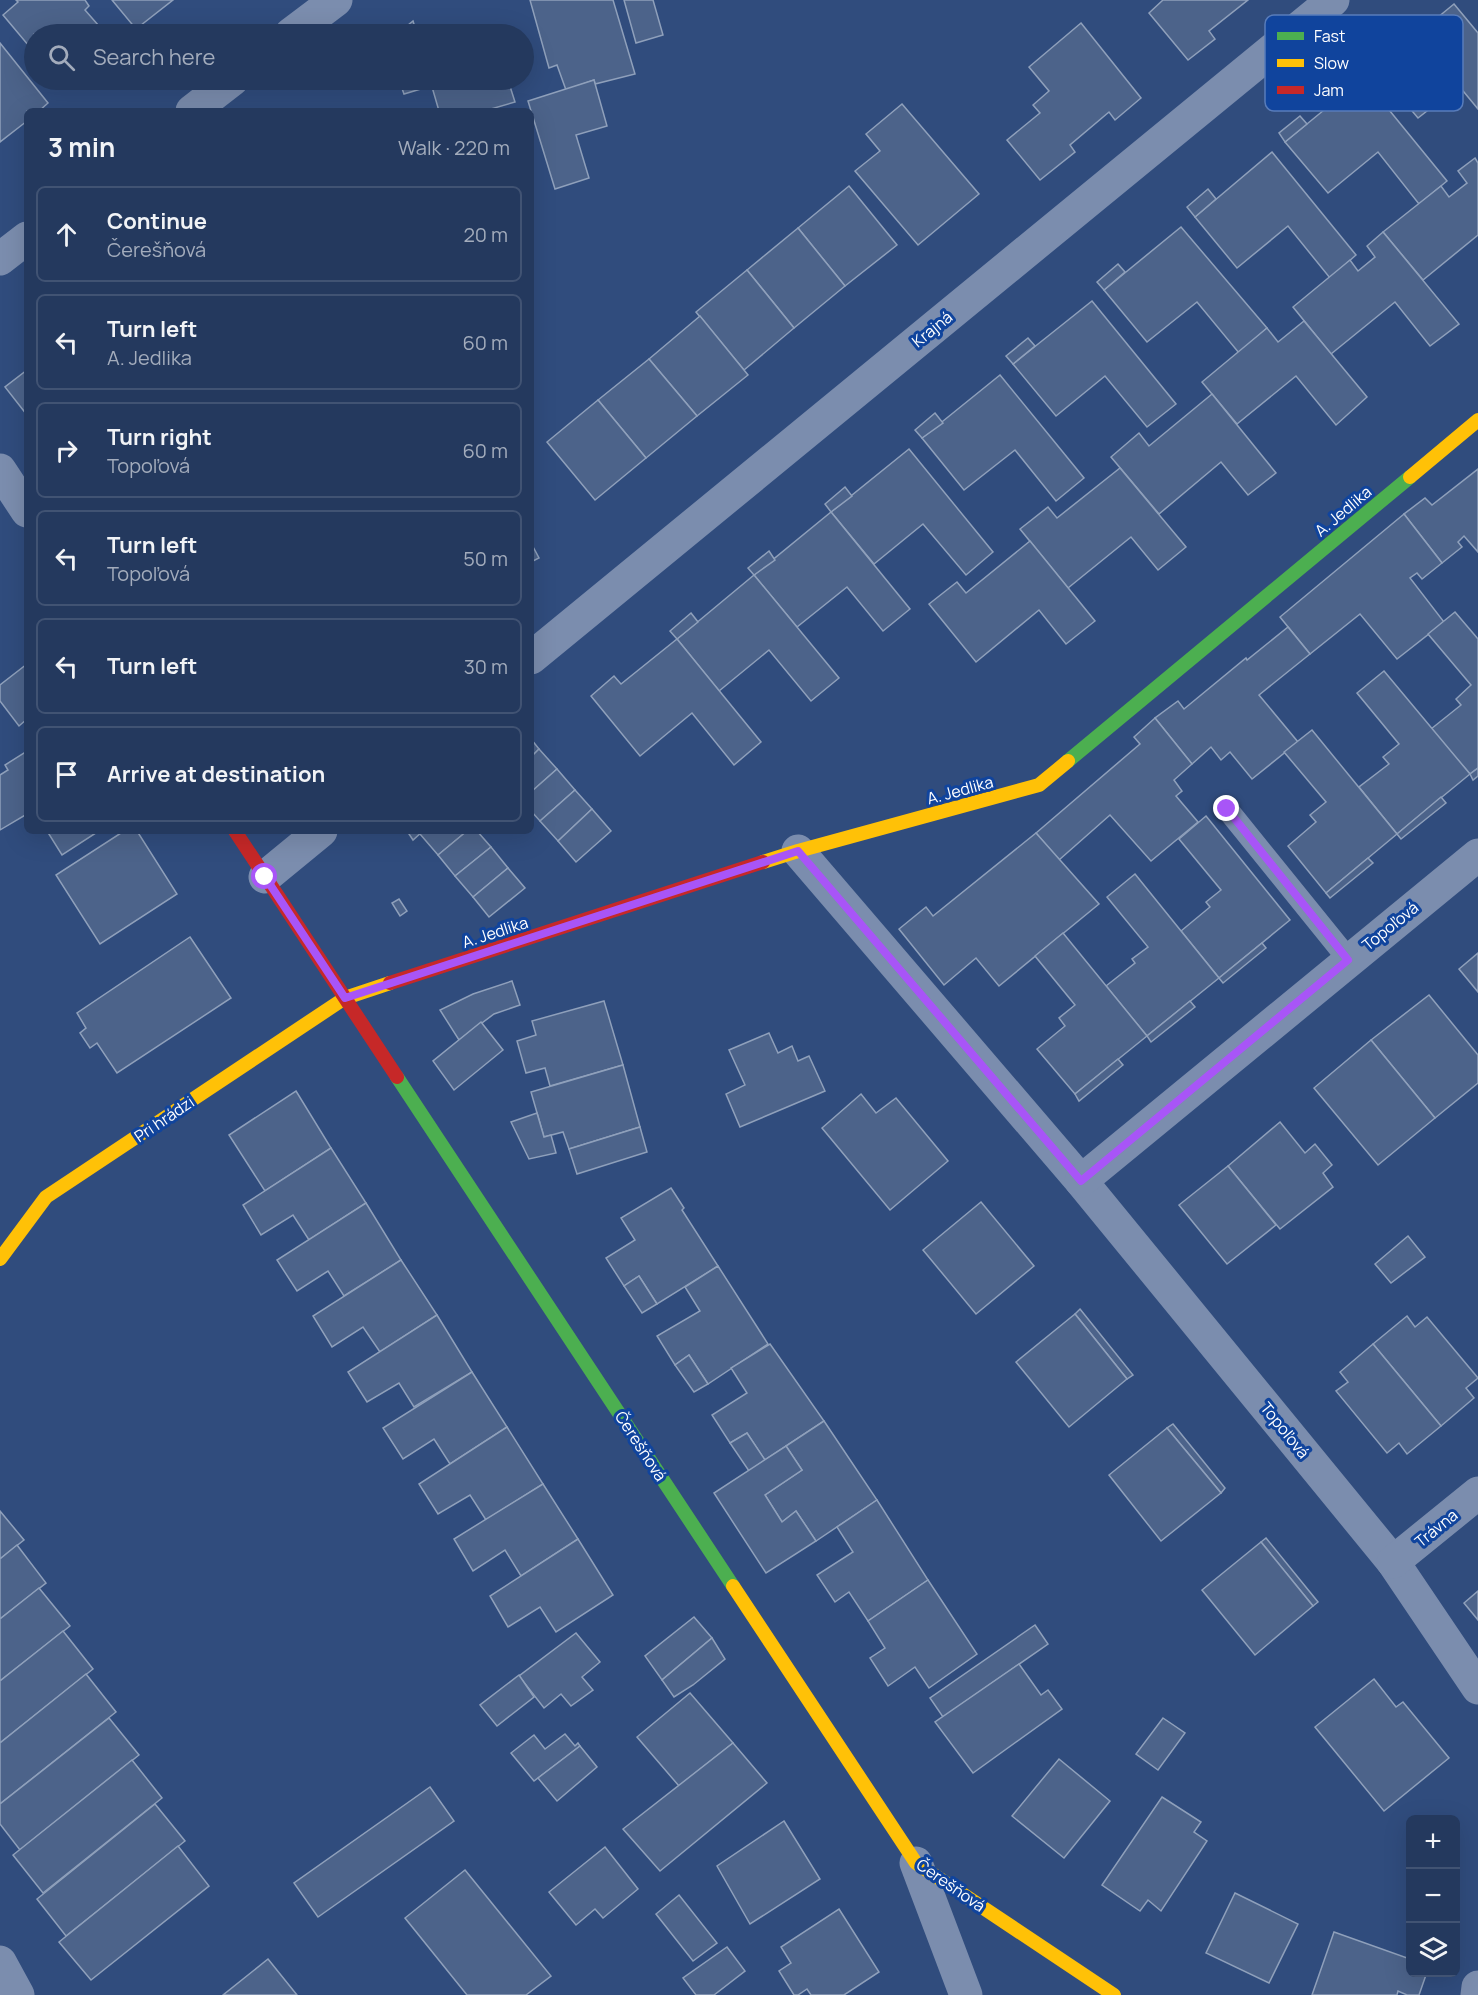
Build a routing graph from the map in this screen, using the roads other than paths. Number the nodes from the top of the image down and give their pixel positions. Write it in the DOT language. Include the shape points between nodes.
graph roads {
  1 [pos="336,0"];
  2 [pos="1333,0"];
  3 [pos="1315,15"];
  4 [pos="304,24"];
  5 [pos="1265,56"];
  6 [pos="219,90"];
  7 [pos="196,108"];
  8 [pos="24,240"];
  9 [pos="0,259"];
  10 [pos="1478,420"];
  11 [pos="0,470"];
  12 [pos="24,506"];
  13 [pos="534,656"];
  14 [pos="1227,809"];
  15 [pos="237,834"];
  16 [pos="317,834"];
  17 [pos="798,851"];
  18 [pos="1478,855"];
  19 [pos="265,877"];
  20 [pos="1348,960"];
  21 [pos="345,998"];
  22 [pos="1081,1181"];
  23 [pos="0,1259"];
  24 [pos="1478,1493"];
  25 [pos="1393,1562"];
  26 [pos="1478,1688"];
  27 [pos="916,1863"];
  28 [pos="0,1962"];
  29 [pos="1478,1987"];
  30 [pos="18,1995"];
  31 [pos="966,1995"];
  32 [pos="1114,1995"];
  33 [pos="1477,1995"];
  1 -- 4 [label="street"];
  2 -- 3 [label="street, Krajná"];
  5 -- 13 [label="street, Krajná"];
  6 -- 7 [label="street"];
  8 -- 9 [label="street"];
  10 -- 17 [label="street, A. Jedlika" via="1039,785"];
  11 -- 12 [label="street"];
  14 -- 20 [label="lane"];
  15 -- 19 [label="street, Čerešňová"];
  16 -- 19 [label="street"];
  17 -- 21 [label="street, A. Jedlika"];
  17 -- 22 [label="street, Topoľová"];
  18 -- 20 [label="street, Topoľová"];
  19 -- 21 [label="street, Čerešňová"];
  20 -- 22 [label="street, Topoľová"];
  21 -- 23 [label="street, Pri hrádzi" via="46,1197"];
  21 -- 27 [label="street, Čerešňová"];
  22 -- 25 [label="street, Topoľová"];
  24 -- 25 [label="street, Trávna"];
  25 -- 26 [label="street, Topoľová"];
  27 -- 31 [label="street"];
  27 -- 32 [label="street, Čerešňová"];
  28 -- 30 [label="street"];
  29 -- 33 [label="street"];
}
